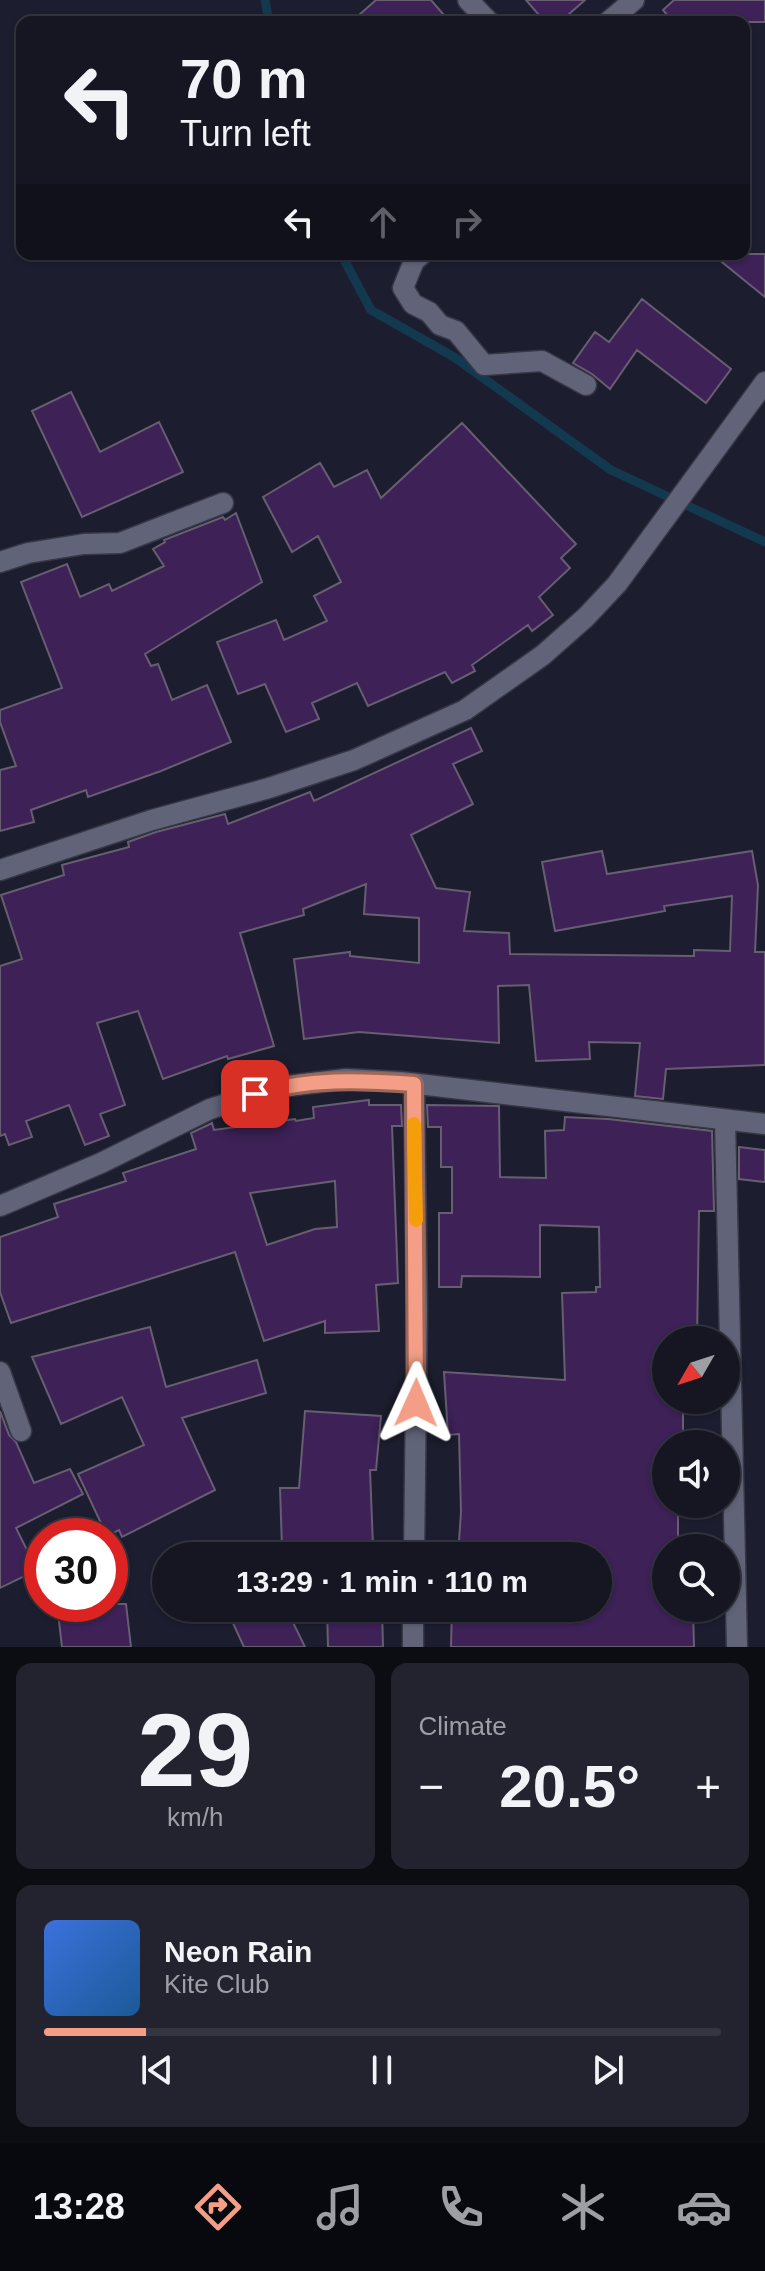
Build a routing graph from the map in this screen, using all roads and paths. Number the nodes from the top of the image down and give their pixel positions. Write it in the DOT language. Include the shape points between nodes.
graph roads {
  1 [pos="468,0"];
  2 [pos="634,0"];
  3 [pos="483,16"];
  4 [pos="615,16"];
  5 [pos="415,260"];
  6 [pos="765,382"];
  7 [pos="586,385"];
  8 [pos="223,503"];
  9 [pos="0,562"];
  10 [pos="0,870"];
  11 [pos="414,1084"];
  12 [pos="725,1121"];
  13 [pos="765,1124"];
  14 [pos="0,1206"];
  15 [pos="0,1372"];
  16 [pos="21,1431"];
  17 [pos="414,1542"];
  18 [pos="413,1622"];
  19 [pos="413,1647"];
  20 [pos="737,1647"];
  1 -- 3 [label="street"];
  2 -- 4 [label="street"];
  5 -- 7 [label="street" via="403,288 413,304 456,331 484,365 542,361"];
  6 -- 10 [label="street" via="617,584 543,655 465,710 354,760"];
  8 -- 9 [label="street" via="120,543 84,544"];
  11 -- 12 [label="street"];
  11 -- 14 [label="street" via="346,1079 278,1087 210,1109"];
  11 -- 17 [label="street"];
  12 -- 13 [label="street"];
  12 -- 20 [label="street"];
  15 -- 16 [label="street"];
  18 -- 19 [label="street"];
}
